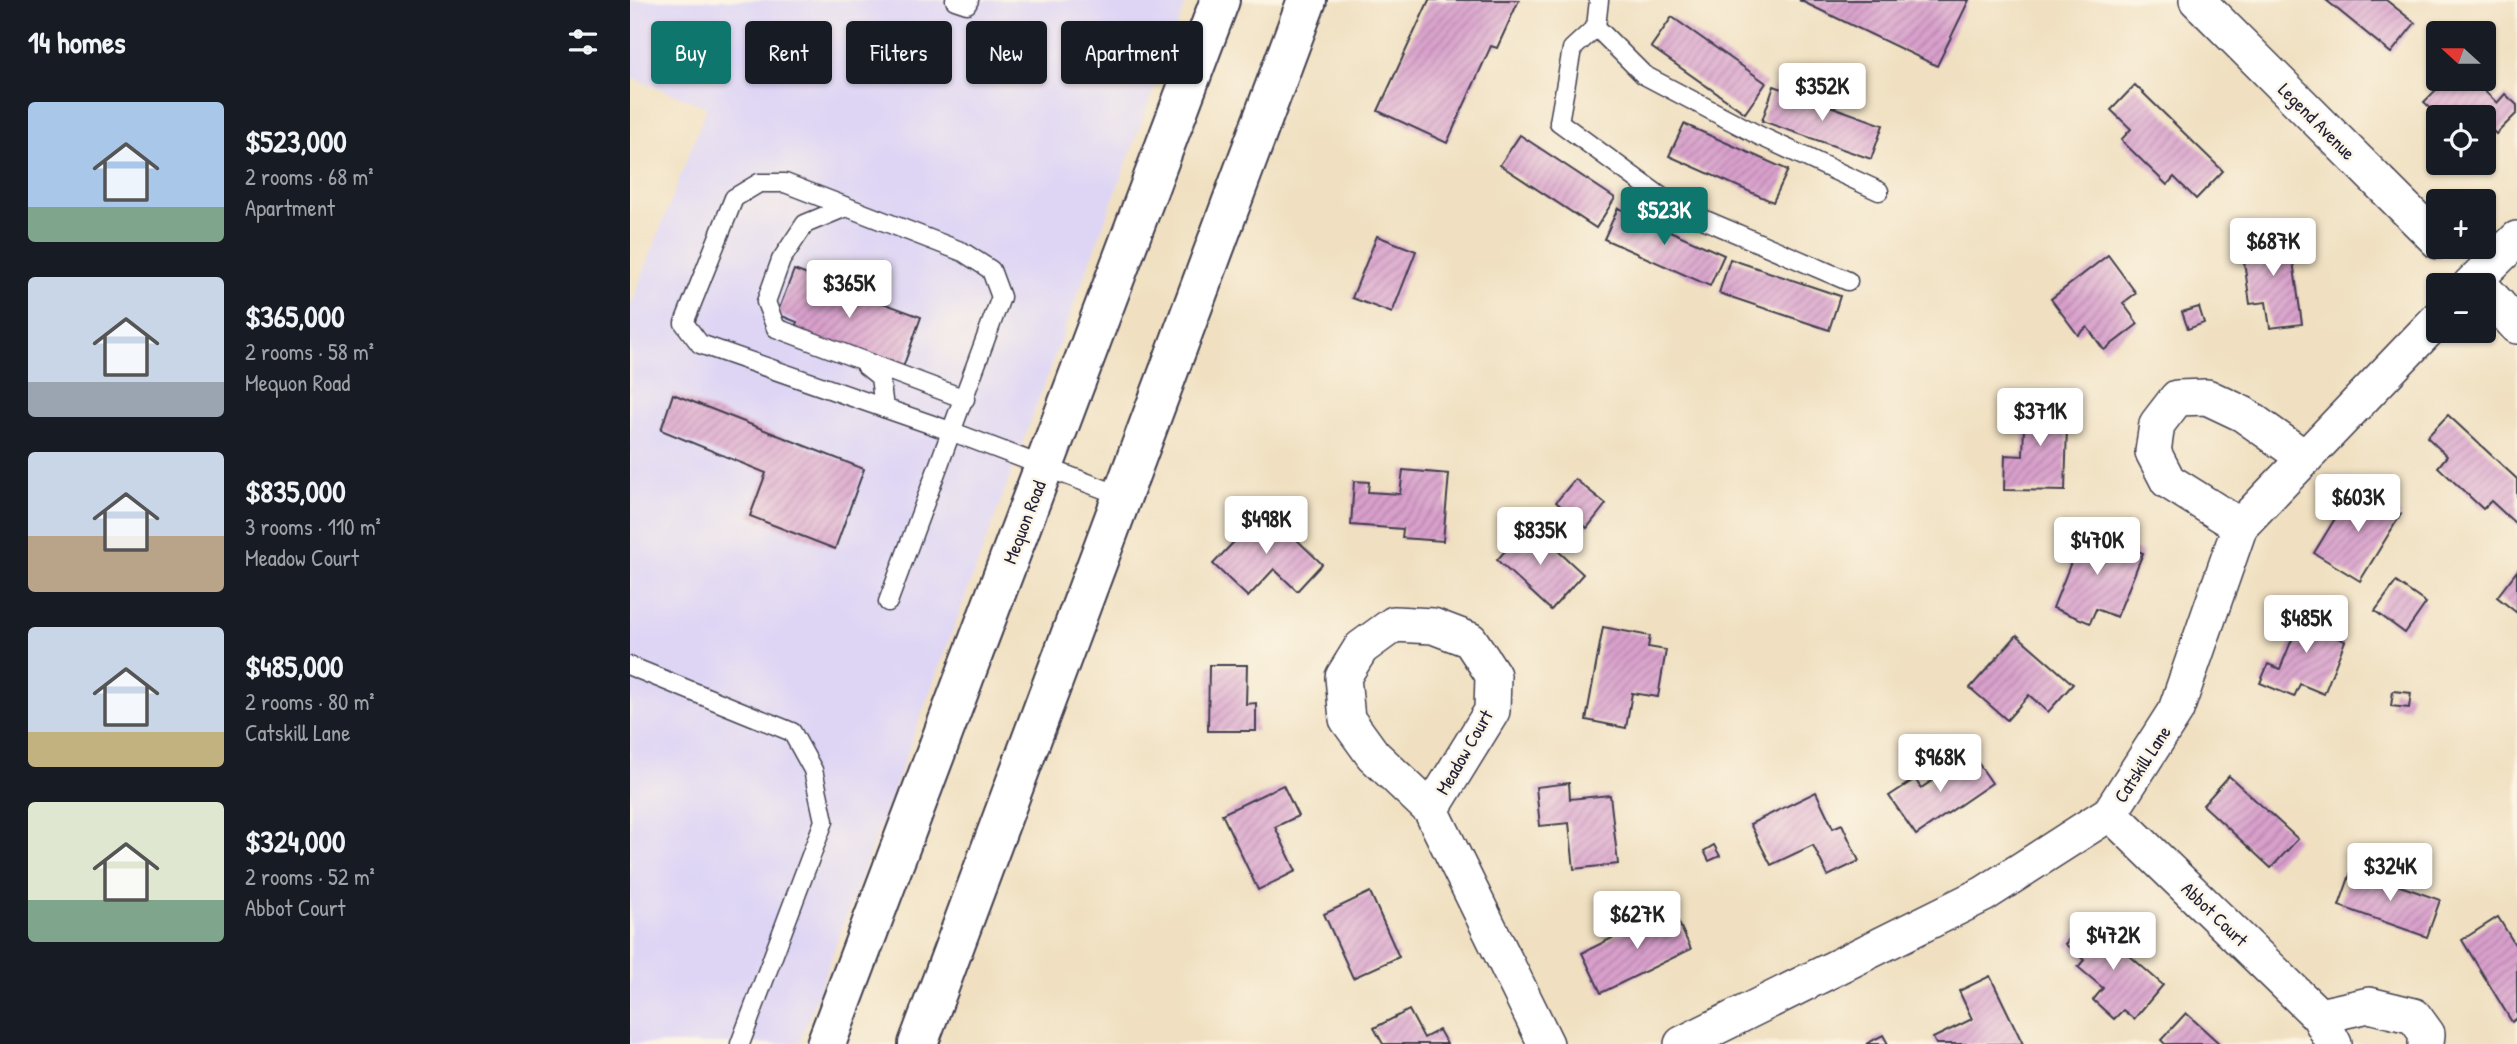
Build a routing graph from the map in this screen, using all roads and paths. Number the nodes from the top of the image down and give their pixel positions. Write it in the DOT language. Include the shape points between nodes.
graph roads {
  1 [pos="954,0"];
  2 [pos="969,0"];
  3 [pos="1220,0"];
  4 [pos="1307,0"];
  5 [pos="1600,0"];
  6 [pos="2197,0"];
  7 [pos="1596,27"];
  8 [pos="1879,191"];
  9 [pos="846,207"];
  10 [pos="2426,229"];
  11 [pos="2517,239"];
  12 [pos="2454,259"];
  13 [pos="2468,273"];
  14 [pos="2488,273"];
  15 [pos="1848,281"];
  16 [pos="2496,303"];
  17 [pos="2517,326"];
  18 [pos="2426,332"];
  19 [pos="856,358"];
  20 [pos="965,399"];
  21 [pos="884,408"];
  22 [pos="953,432"];
  23 [pos="2305,458"];
  24 [pos="1044,468"];
  25 [pos="1122,496"];
  26 [pos="2240,526"];
  27 [pos="888,602"];
  28 [pos="630,666"];
  29 [pos="1431,810"];
  30 [pos="2110,813"];
  31 [pos="2326,1030"];
  32 [pos="740,1044"];
  33 [pos="827,1044"];
  34 [pos="918,1044"];
  35 [pos="1546,1044"];
  36 [pos="1682,1044"];
  37 [pos="2426,1044"];
  1 -- 2 [label="lane" via="967,4"];
  3 -- 24 [label="main road, Mequon Road"];
  4 -- 25 [label="main road"];
  5 -- 7 [label="lane"];
  6 -- 10 [label="street, Legend Avenue"];
  7 -- 8 [label="lane" via="1644,75"];
  7 -- 15 [label="lane" via="1572,49 1559,122 1675,207"];
  9 -- 19 [label="lane" via="805,224 780,260 766,302 776,328"];
  9 -- 20 [label="lane" via="962,251 991,270 1001,297"];
  9 -- 21 [label="lane" via="785,183 759,183 734,198 684,323 700,344"];
  11 -- 14 [label="street"];
  12 -- 13 [label="street"];
  16 -- 17 [label="street"];
  18 -- 23 [label="street, Catskill Lane"];
  19 -- 20 [label="lane"];
  19 -- 21 [label="lane" via="880,377"];
  20 -- 22 [label="lane"];
  21 -- 22 [label="lane"];
  22 -- 24 [label="lane"];
  22 -- 27 [label="lane"];
  23 -- 26 [label="street, Catskill Lane"];
  23 -- 26 [label="street" via="2231,408 2207,397 2177,398 2157,424 2153,452 2168,481"];
  24 -- 25 [label="lane"];
  24 -- 33 [label="main road, Mequon Road"];
  25 -- 34 [label="main road"];
  26 -- 30 [label="street, Catskill Lane" via="2176,710"];
  28 -- 32 [label="lane" via="792,732 813,769 824,821"];
  29 -- 29 [label="street, Meadow Court" via="1492,711 1493,675 1470,640 1433,626 1394,624 1361,648 1343,677 1348,719 1373,755"];
  29 -- 35 [label="street, Meadow Court"];
  30 -- 31 [label="street, Abbot Court"];
  30 -- 36 [label="street, Catskill Lane" via="1984,894"];
  31 -- 37 [label="street, Abbot Court" via="2369,1005 2414,1016 2427,1034"];
}
